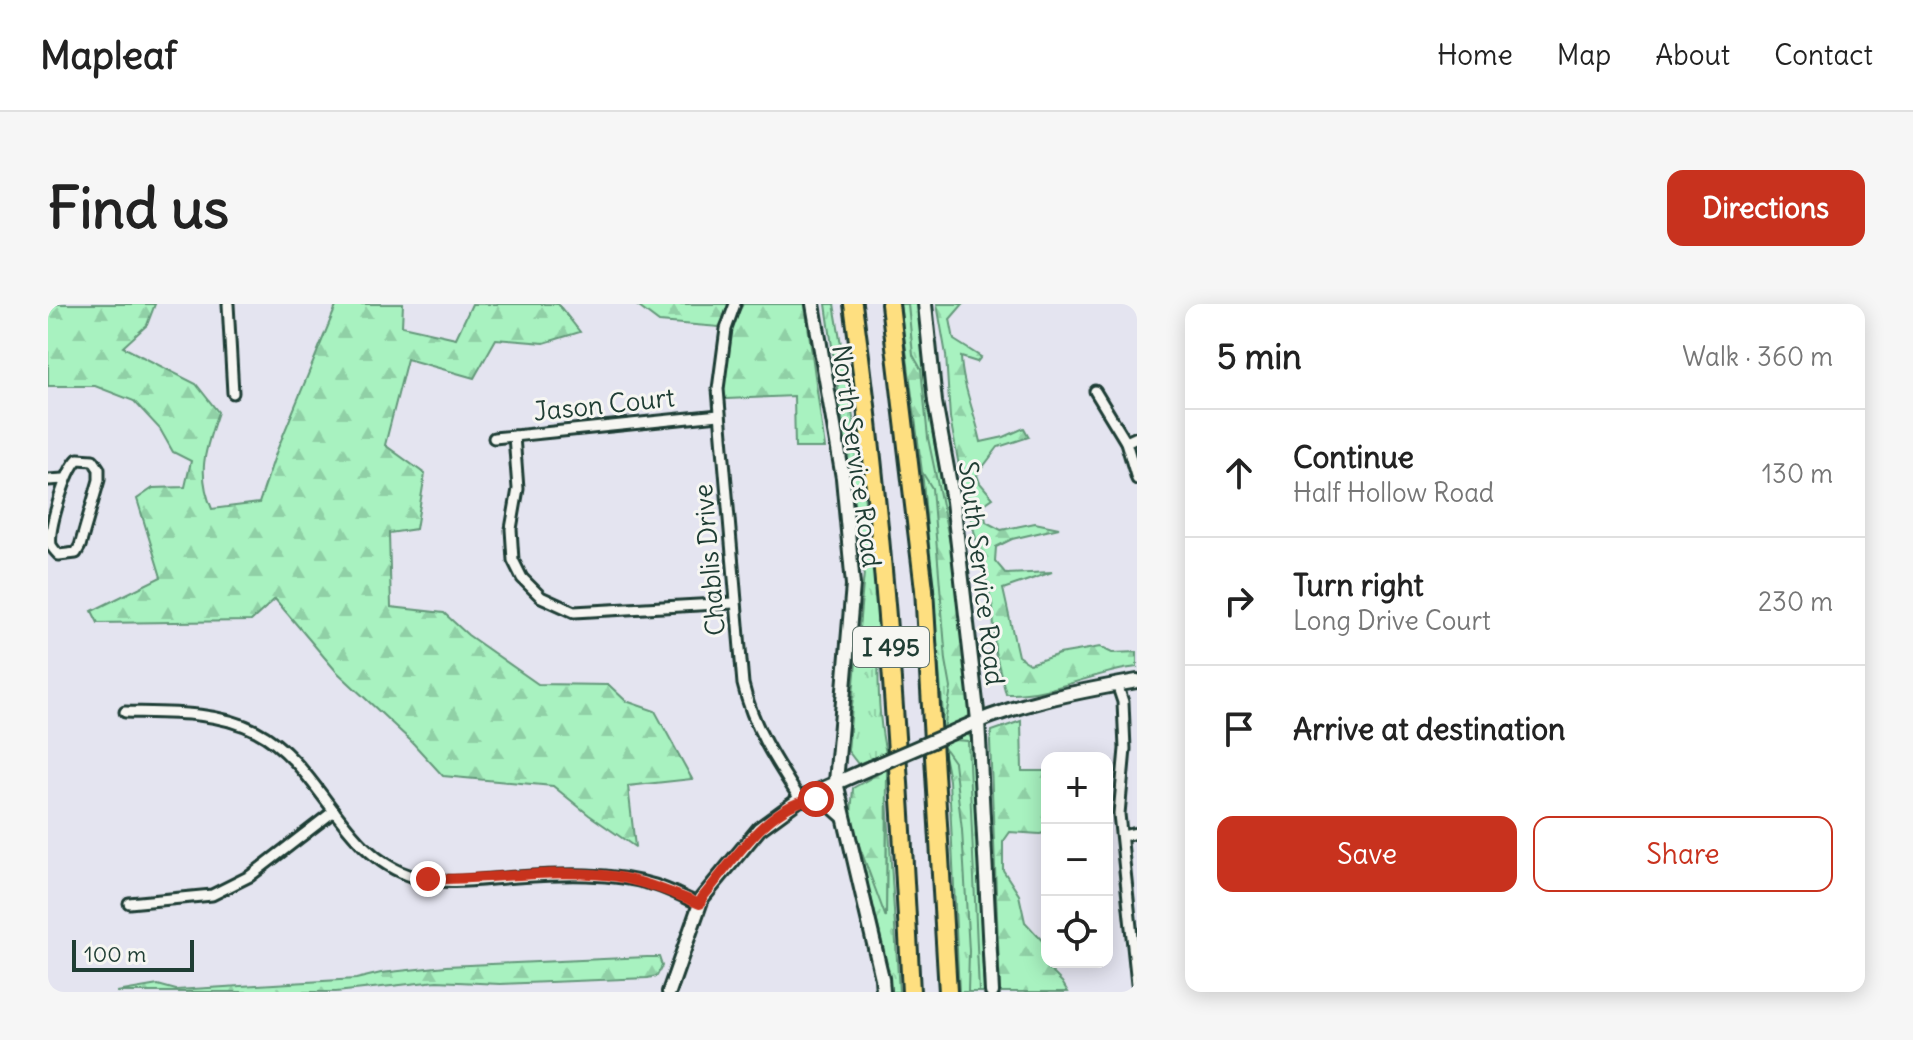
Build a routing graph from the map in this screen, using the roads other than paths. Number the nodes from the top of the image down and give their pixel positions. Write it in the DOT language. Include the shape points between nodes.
graph roads {
  1 [pos="228,304"];
  2 [pos="735,304"];
  3 [pos="813,304"];
  4 [pos="853,304"];
  5 [pos="890,304"];
  6 [pos="925,304"];
  7 [pos="1095,391"];
  8 [pos="233,393"];
  9 [pos="719,415"];
  10 [pos="514,436"];
  11 [pos="1137,437"];
  12 [pos="494,438"];
  13 [pos="1126,442"];
  14 [pos="64,479"];
  15 [pos="1137,479"];
  16 [pos="48,480"];
  17 [pos="734,603"];
  18 [pos="1137,681"];
  19 [pos="1117,684"];
  20 [pos="125,712"];
  21 [pos="978,720"];
  22 [pos="836,782"];
  23 [pos="800,799"];
  24 [pos="334,811"];
  25 [pos="845,818"];
  26 [pos="1137,833"];
  27 [pos="1122,836"];
  28 [pos="129,903"];
  29 [pos="700,904"];
  30 [pos="1137,984"];
  31 [pos="669,992"];
  32 [pos="883,992"];
  33 [pos="911,992"];
  34 [pos="948,992"];
  35 [pos="992,992"];
  1 -- 8 [label="street"];
  2 -- 9 [label="street, Chablis Drive" via="720,359"];
  3 -- 22 [label="main road, North Service Road" via="843,478 853,585"];
  4 -- 33 [label="highway, I 495" via="887,592"];
  5 -- 34 [label="highway, I 495" via="924,589"];
  6 -- 21 [label="main road, South Service Road"];
  7 -- 13 [label="street"];
  9 -- 10 [label="street, Jason Court"];
  9 -- 17 [label="street, Chablis Drive"];
  10 -- 12 [label="street, Jason Court"];
  10 -- 17 [label="street" via="518,489 511,529 513,560 541,597 574,612"];
  11 -- 13 [label="street"];
  13 -- 15 [label="street"];
  14 -- 14 [label="street" via="78,459 93,460 99,469 80,546 76,553 59,555 51,547 51,536"];
  14 -- 16 [label="street"];
  17 -- 23 [label="street, Chablis Drive" via="749,711"];
  18 -- 19 [label="main road"];
  19 -- 21 [label="main road"];
  19 -- 27 [label="street" via="1125,749"];
  20 -- 24 [label="street" via="217,718 257,732 293,760"];
  21 -- 22 [label="main road, bridge"];
  21 -- 35 [label="main road, South Service Road"];
  22 -- 23 [label="main road"];
  22 -- 25 [label="main road, North Service Road"];
  23 -- 25 [label="main road" via="826,801"];
  23 -- 29 [label="main road" via="759,829"];
  24 -- 28 [label="street" via="250,876 212,895"];
  24 -- 29 [label="street" via="371,854 415,877 616,877 655,885"];
  25 -- 32 [label="main road, North Service Road"];
  26 -- 27 [label="street"];
  27 -- 30 [label="street"];
  29 -- 31 [label="main road"];
}
